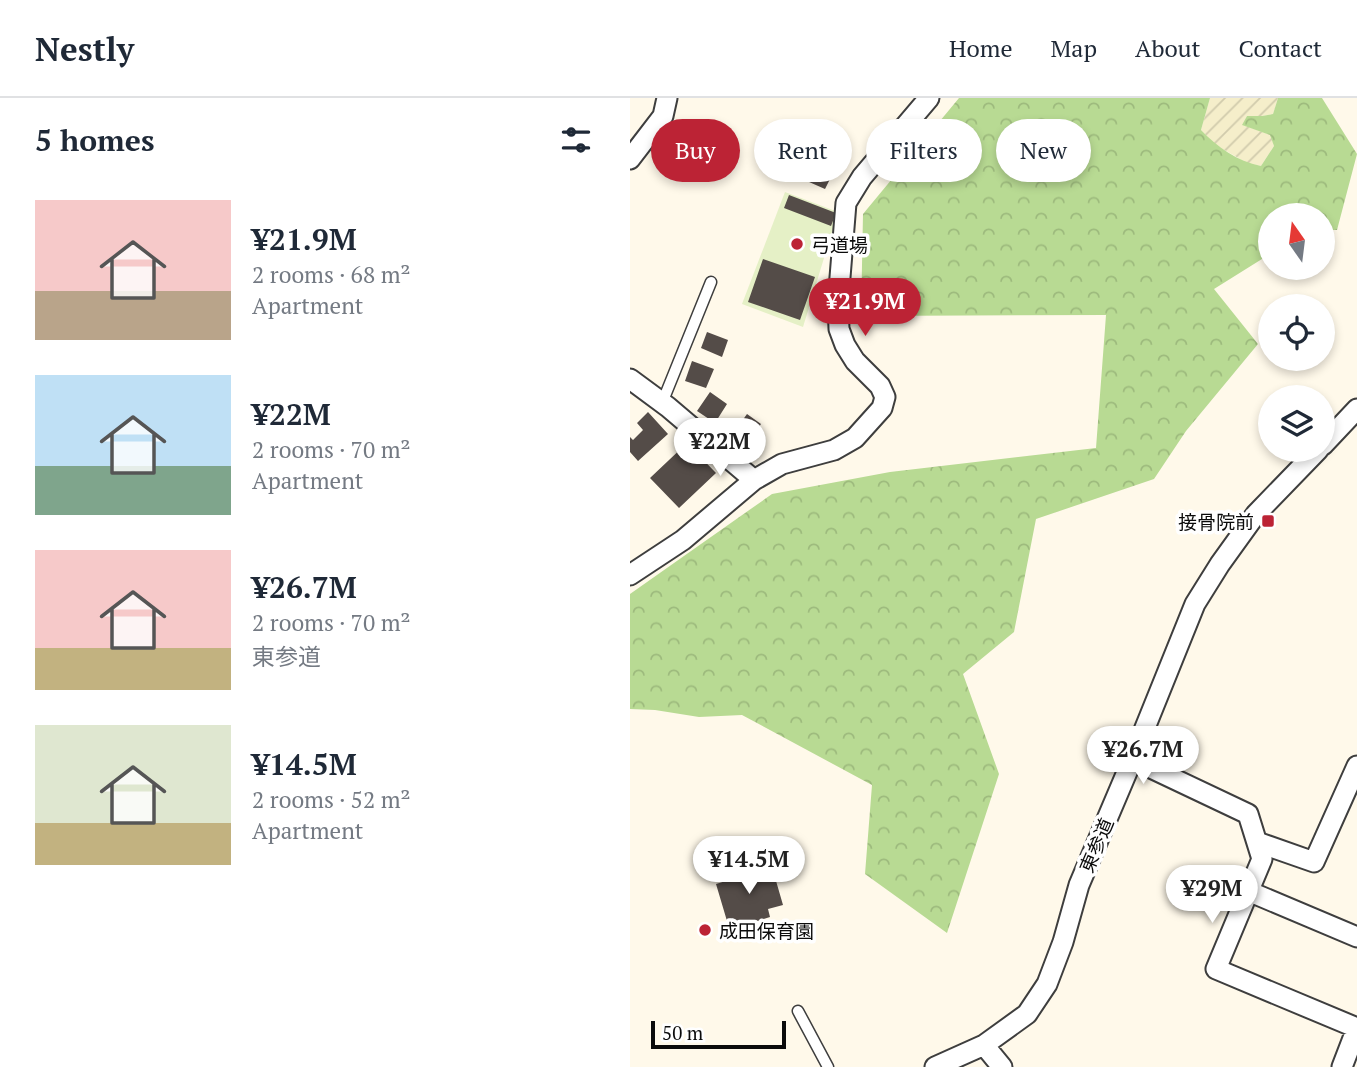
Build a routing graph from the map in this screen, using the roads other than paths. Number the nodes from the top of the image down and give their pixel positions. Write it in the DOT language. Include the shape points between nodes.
graph roads {
  1 [pos="667,98"];
  2 [pos="929,98"];
  3 [pos="630,159"];
  4 [pos="711,282"];
  5 [pos="630,380"];
  6 [pos="662,403"];
  7 [pos="1357,409"];
  8 [pos="1335,432"];
  9 [pos="1306,462"];
  10 [pos="754,480"];
  11 [pos="630,575"];
  12 [pos="1132,759"];
  13 [pos="1357,766"];
  14 [pos="1257,842"];
  15 [pos="1248,891"];
  16 [pos="1357,937"];
  17 [pos="798,1011"];
  18 [pos="1357,1028"];
  19 [pos="984,1045"];
  20 [pos="828,1067"];
  21 [pos="935,1067"];
  22 [pos="1002,1067"];
  23 [pos="1342,1067"];
  1 -- 3 [label="street" via="663,116"];
  2 -- 10 [label="street" via="862,177 846,203 839,329 855,361 880,386 885,397 882,408 855,438 834,450 782,464"];
  4 -- 6 [label="lane"];
  5 -- 6 [label="street"];
  6 -- 10 [label="street"];
  7 -- 8 [label="street"];
  9 -- 12 [label="street, 東参道" via="1256,514 1195,604"];
  10 -- 11 [label="street" via="683,540"];
  12 -- 14 [label="street" via="1248,814"];
  12 -- 19 [label="street, 東参道" via="1079,885 1047,984 1027,1014"];
  13 -- 14 [label="street" via="1314,862"];
  14 -- 15 [label="street" via="1262,859"];
  15 -- 16 [label="street"];
  15 -- 18 [label="street" via="1216,969"];
  17 -- 20 [label="lane"];
  18 -- 23 [label="street"];
  19 -- 21 [label="street, 東参道"];
  19 -- 22 [label="street"];
}
